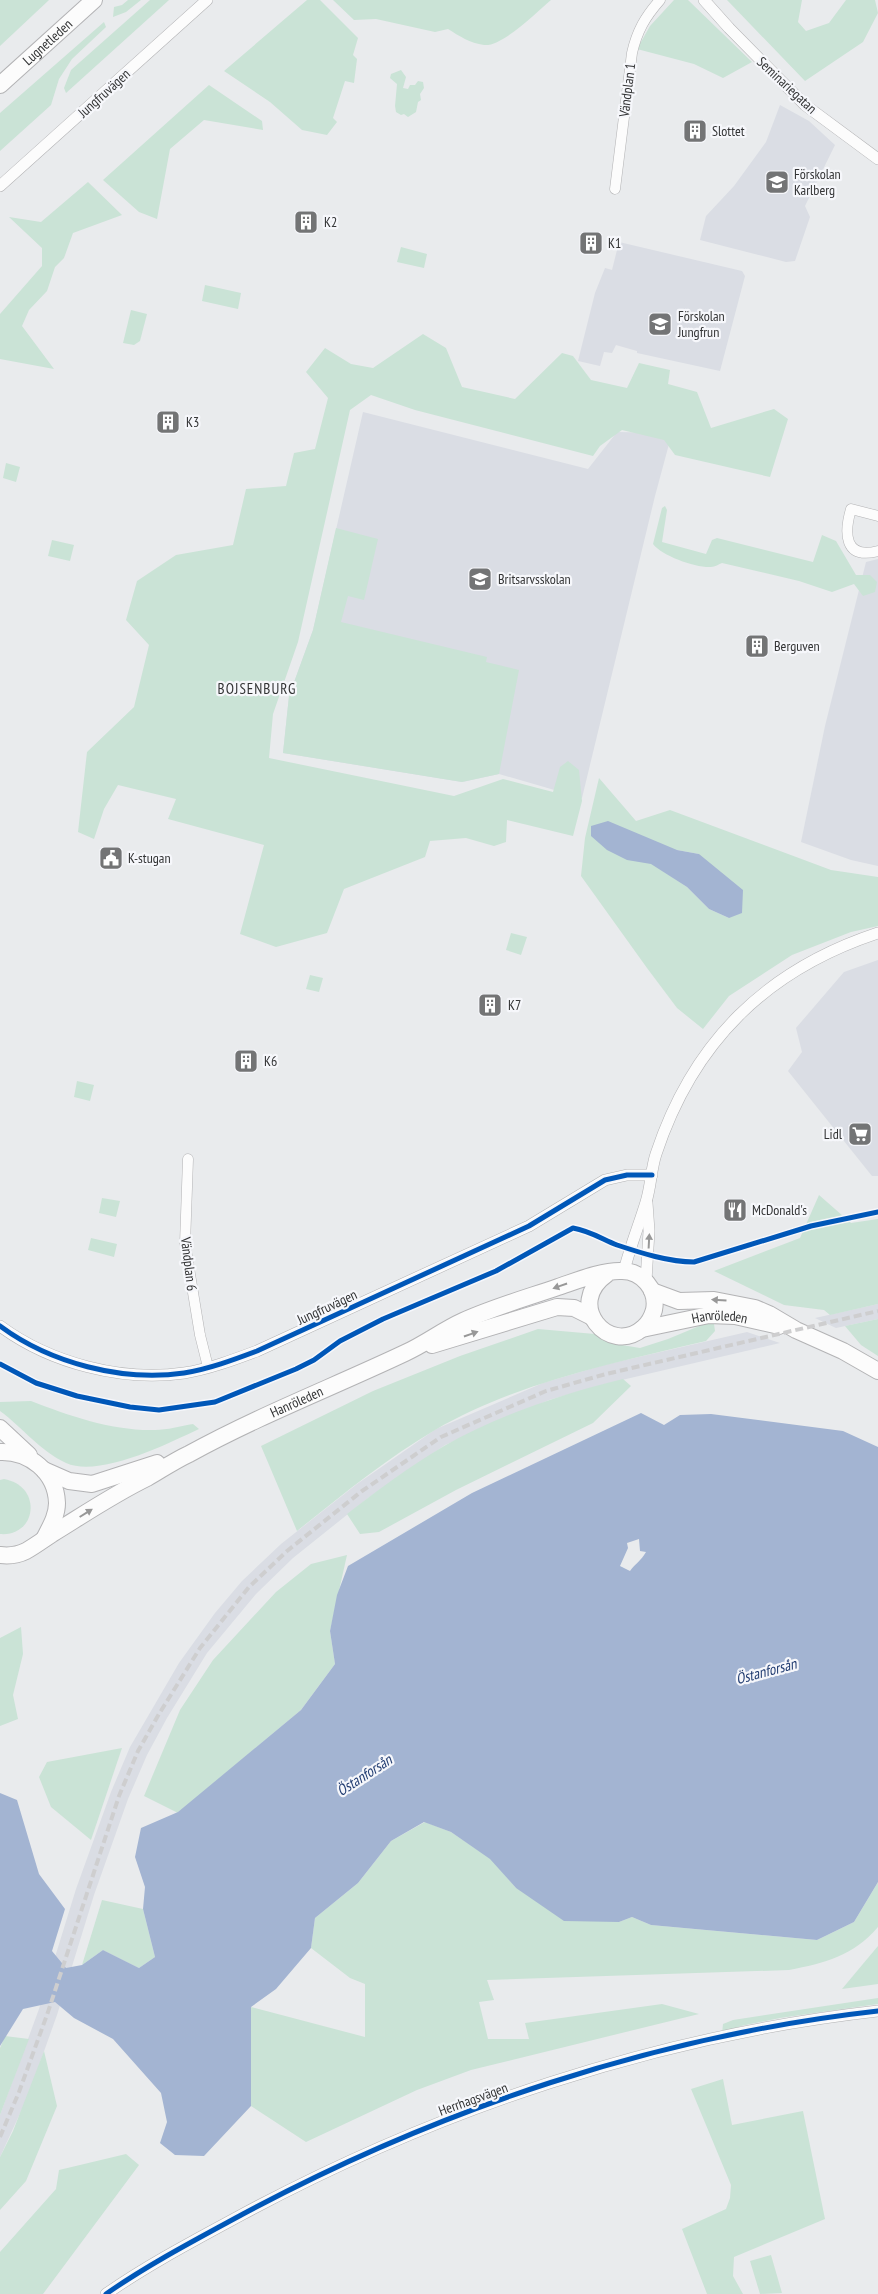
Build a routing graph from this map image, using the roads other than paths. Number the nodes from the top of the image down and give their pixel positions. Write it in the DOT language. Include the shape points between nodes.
graph roads {
  1 [pos="94,0"];
  2 [pos="207,0"];
  3 [pos="660,0"];
  4 [pos="704,0"];
  5 [pos="0,85"];
  6 [pos="878,159"];
  7 [pos="0,186"];
  8 [pos="615,189"];
  9 [pos="878,516"];
  10 [pos="878,551"];
  11 [pos="878,933"];
  12 [pos="188,1159"];
  13 [pos="652,1175"];
  14 [pos="647,1201"];
  15 [pos="624,1271"];
  16 [pos="607,1274"];
  17 [pos="649,1286"];
  18 [pos="592,1317"];
  19 [pos="0,1326"];
  20 [pos="642,1329"];
  21 [pos="796,1330"];
  22 [pos="407,1352"];
  23 [pos="208,1367"];
  24 [pos="878,1371"];
  25 [pos="0,1428"];
  26 [pos="0,1452"];
  27 [pos="188,1454"];
  28 [pos="41,1467"];
  29 [pos="44,1539"];
  30 [pos="0,1555"];
  31 [pos="878,2011"];
  32 [pos="106,2294"];
  1 -- 5 [label="highway, Lugnetleden"];
  2 -- 7 [label="street, Jungfruvägen"];
  3 -- 8 [label="street, Vändplan 1" via="637,32"];
  4 -- 6 [label="street, Seminariegatan" via="805,105"];
  9 -- 10 [label="street" via="851,509 846,533 855,550"];
  11 -- 13 [label="street" via="846,943 815,958 769,988 742,1011 703,1056 686,1083 656,1152"];
  12 -- 23 [label="street, Vändplan 6" via="185,1244"];
  13 -- 14 [label="street"];
  13 -- 23 [label="street, Jungfruvägen" via="627,1175 605,1180 528,1226 479,1250 264,1348"];
  14 -- 15 [label="street"];
  17 -- 14 [label="street, one-way"];
  15 -- 16 [label="highway, Hanröleden"];
  15 -- 17 [label="highway, Hanröleden" via="637,1274"];
  16 -- 18 [label="highway" via="595,1284 590,1294"];
  16 -- 22 [label="highway, Hanröleden, one-way" via="582,1279 491,1310 461,1322"];
  17 -- 20 [label="highway" via="654,1300 653,1312"];
  21 -- 17 [label="highway, Hanröleden, one-way" via="769,1314 742,1304 714,1300 679,1301"];
  18 -- 20 [label="highway, Hanröleden" via="601,1329 614,1335 629,1335"];
  22 -- 18 [label="highway, Hanröleden, one-way" via="557,1307 574,1308"];
  19 -- 23 [label="street, Jungfruvägen" via="43,1352 99,1369 165,1374"];
  20 -- 21 [label="highway, Hanröleden" via="694,1317 722,1315"];
  21 -- 24 [label="highway, Hanröleden"];
  22 -- 27 [label="highway, Hanröleden"];
  25 -- 28 [label="highway"];
  26 -- 28 [label="highway, Hanröleden" via="25,1456"];
  27 -- 28 [label="highway, Hanröleden" via="92,1484 69,1481"];
  29 -- 27 [label="highway, Hanröleden, one-way"];
  28 -- 29 [label="highway" via="53,1485 56,1503 54,1520"];
  29 -- 30 [label="highway, Hanröleden" via="19,1554"];
  31 -- 32 [label="street, Herrhagsvägen" via="788,2024 658,2052 491,2104 365,2153 314,2178 199,2238"];
}
